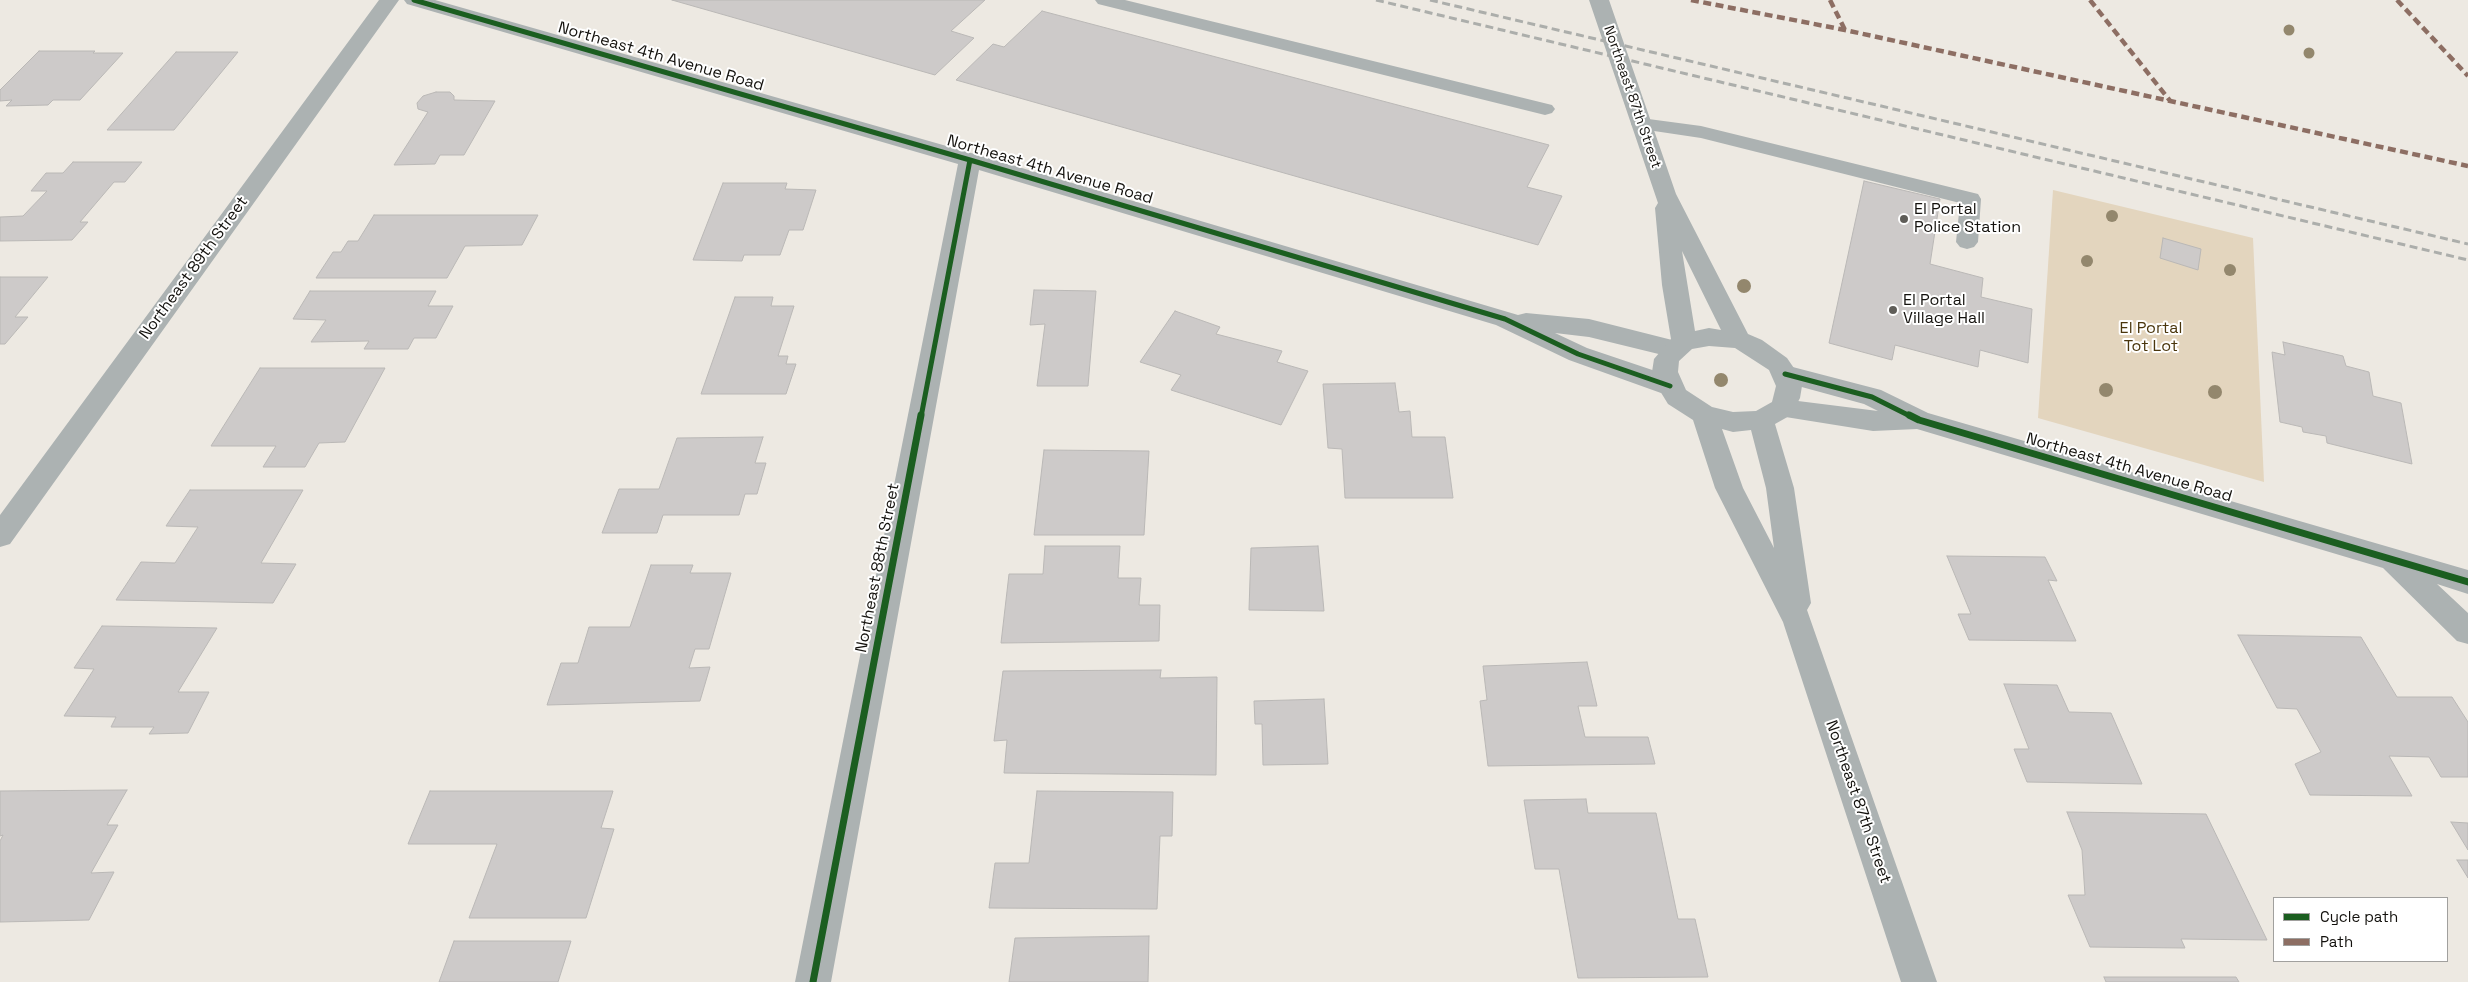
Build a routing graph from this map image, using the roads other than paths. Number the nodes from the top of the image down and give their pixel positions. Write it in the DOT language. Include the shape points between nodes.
graph roads {
  1 [pos="389,0"];
  2 [pos="414,0"];
  3 [pos="1104,0"];
  4 [pos="1599,0"];
  5 [pos="1544,109"];
  6 [pos="1641,124"];
  7 [pos="970,160"];
  8 [pos="1665,194"];
  9 [pos="1968,242"];
  10 [pos="1504,319"];
  11 [pos="1739,340"];
  12 [pos="1680,346"];
  13 [pos="1785,374"];
  14 [pos="1670,386"];
  15 [pos="1772,414"];
  16 [pos="1704,415"];
  17 [pos="1919,420"];
  18 [pos="0,536"];
  19 [pos="2391,559"];
  20 [pos="2468,582"];
  21 [pos="1798,622"];
  22 [pos="2468,632"];
  23 [pos="813,982"];
  24 [pos="1919,982"];
  1 -- 18 [label="street, Northeast 89th Street"];
  2 -- 7 [label="street, Northeast 4th Avenue Road"];
  3 -- 5 [label="lane"];
  4 -- 6 [label="street, Northeast 87th Street"];
  6 -- 8 [label="street, Northeast 87th Street"];
  6 -- 9 [label="lane" via="1702,132 1971,198"];
  7 -- 10 [label="street, Northeast 4th Avenue Road"];
  7 -- 23 [label="street, Northeast 88th Street"];
  8 -- 11 [label="street, Northeast 87th Street"];
  8 -- 12 [label="street, Northeast 87th Street"];
  10 -- 12 [label="street, Northeast 4th Avenue Road" via="1589,328"];
  10 -- 14 [label="street, Northeast 4th Avenue Road" via="1578,354"];
  11 -- 12 [label="street" via="1709,337"];
  11 -- 13 [label="street" via="1767,354"];
  12 -- 14 [label="street" via="1668,359 1665,372"];
  13 -- 15 [label="street" via="1788,398"];
  13 -- 17 [label="street, Northeast 4th Avenue Road" via="1872,397"];
  14 -- 16 [label="street" via="1677,397"];
  15 -- 16 [label="street" via="1733,422"];
  15 -- 17 [label="street, Northeast 4th Avenue Road" via="1873,421"];
  15 -- 21 [label="street, Northeast 87th Street"];
  16 -- 21 [label="street, Northeast 87th Street" via="1729,488"];
  17 -- 19 [label="street, Northeast 4th Avenue Road"];
  19 -- 20 [label="street, Northeast 4th Avenue Road"];
  19 -- 22 [label="street"];
  21 -- 24 [label="street, Northeast 87th Street"];
}
